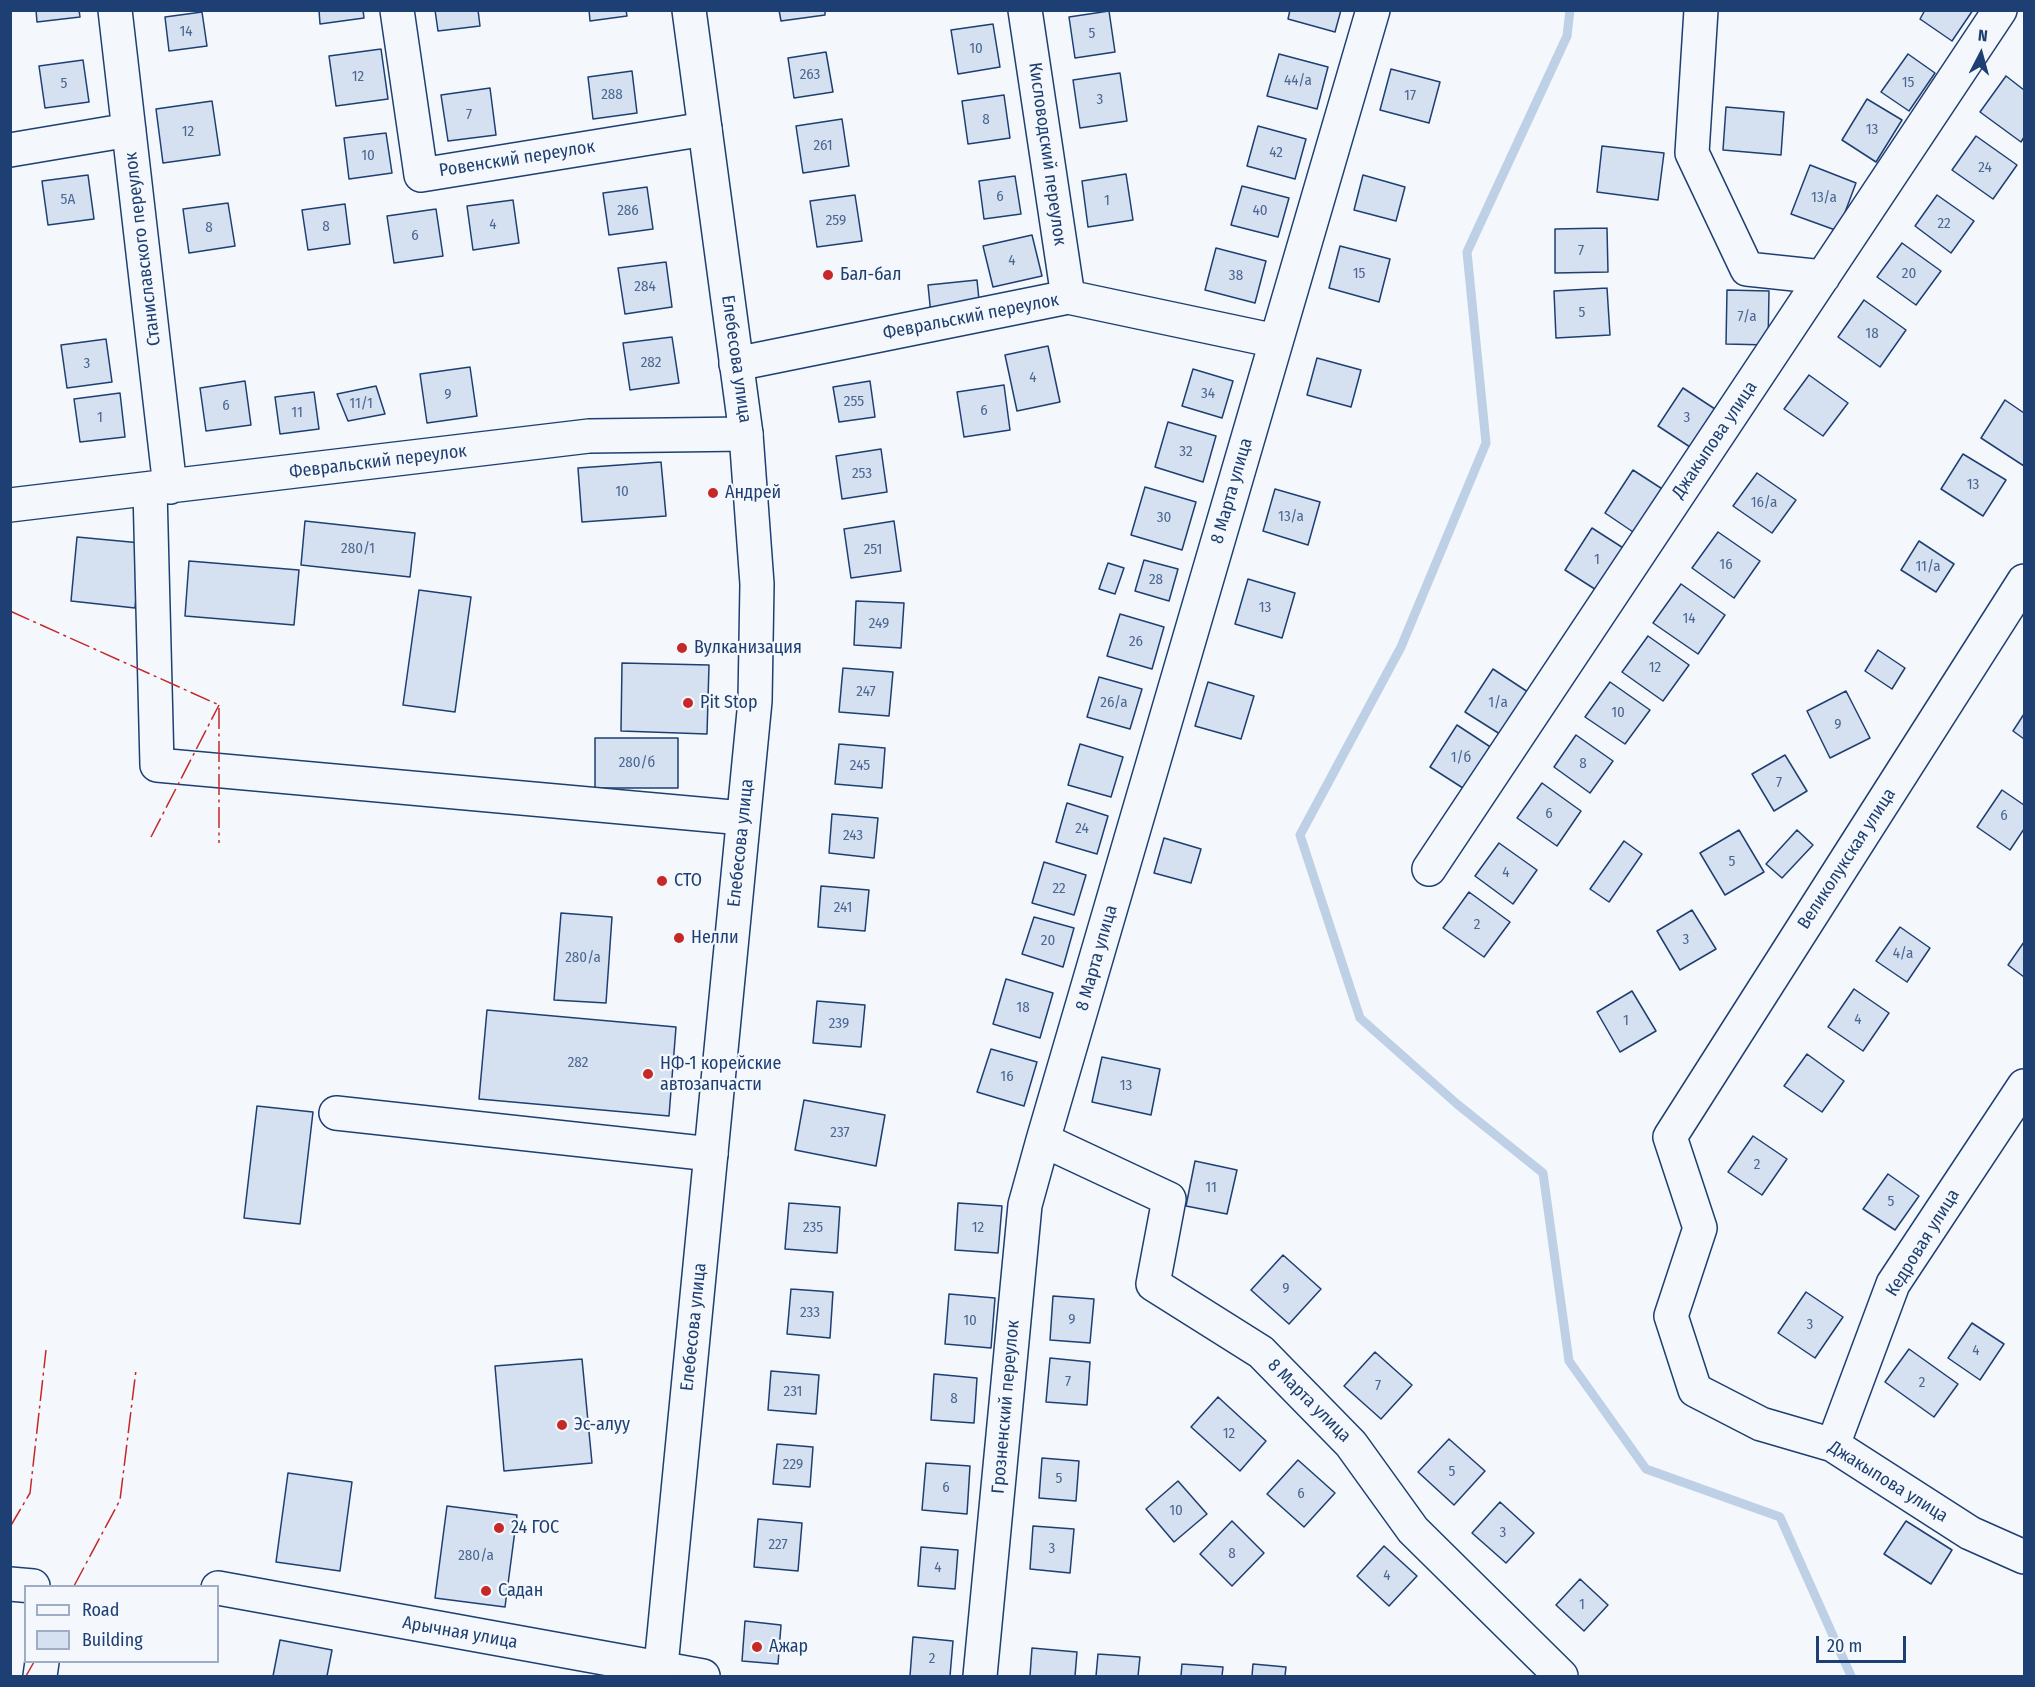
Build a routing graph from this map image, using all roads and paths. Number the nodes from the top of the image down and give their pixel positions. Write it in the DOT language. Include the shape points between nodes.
graph roads {
  1 [pos="115,10"];
  2 [pos="397,10"];
  3 [pos="689,10"];
  4 [pos="1025,10"];
  5 [pos="1373,10"];
  6 [pos="1701,10"];
  7 [pos="2000,10"];
  8 [pos="705,129"];
  9 [pos="129,130"];
  10 [pos="10,150"];
  11 [pos="1823,277"];
  12 [pos="1068,297"];
  13 [pos="1276,341"];
  14 [pos="736,364"];
  15 [pos="746,434"];
  16 [pos="160,489"];
  17 [pos="10,505"];
  18 [pos="2025,581"];
  19 [pos="743,818"];
  20 [pos="1429,869"];
  21 [pos="2025,1086"];
  22 [pos="336,1113"];
  23 [pos="1670,1137"];
  24 [pos="1043,1140"];
  25 [pos="711,1154"];
  26 [pos="1833,1445"];
  27 [pos="2025,1557"];
  28 [pos="219,1588"];
  29 [pos="661,1673"];
  30 [pos="703,1677"];
  31 [pos="980,1677"];
  32 [pos="1561,1677"];
  1 -- 9 [label="street, Станиславского переулок"];
  2 -- 8 [label="street, Ровенский переулок" via="421,175"];
  3 -- 8 [label="street, Елебесова улица"];
  4 -- 12 [label="street, Кисловодский переулок"];
  5 -- 13 [label="street, 8 Марта улица"];
  6 -- 11 [label="street" via="1692,153 1747,268"];
  7 -- 11 [label="street, Джакыпова улица"];
  8 -- 14 [label="street, Елебесова улица"];
  9 -- 10 [label="street"];
  9 -- 16 [label="street, Станиславского переулок"];
  11 -- 20 [label="street, Джакыпова улица"];
  12 -- 13 [label="street, Февральский переулок"];
  12 -- 14 [label="street, Февральский переулок"];
  13 -- 24 [label="street, 8 Марта улица"];
  14 -- 15 [label="street, Елебесова улица"];
  15 -- 16 [label="street, Февральский переулок" via="590,436"];
  15 -- 19 [label="street, Елебесова улица" via="757,584 755,701"];
  16 -- 17 [label="street, Февральский переулок"];
  16 -- 19 [label="street, Станиславского переулок" via="157,765"];
  18 -- 23 [label="street, Великолукская улица"];
  19 -- 25 [label="street, Елебесова улица"];
  21 -- 26 [label="street, Кедровая улица" via="1893,1284"];
  22 -- 25 [label="street"];
  23 -- 26 [label="street, Джакыпова улица" via="1700,1228 1671,1316 1695,1390 1761,1424"];
  24 -- 31 [label="street, Грозненский переулок" via="1025,1205"];
  24 -- 32 [label="street, 8 Марта улица" via="1169,1199 1153,1284 1261,1352 1351,1444 1413,1530"];
  25 -- 29 [label="street, Елебесова улица"];
  26 -- 27 [label="street, Джакыпова улица" via="1970,1533"];
  28 -- 29 [label="street, Арычная улица"];
  29 -- 30 [label="street, Арычная улица"];
}
